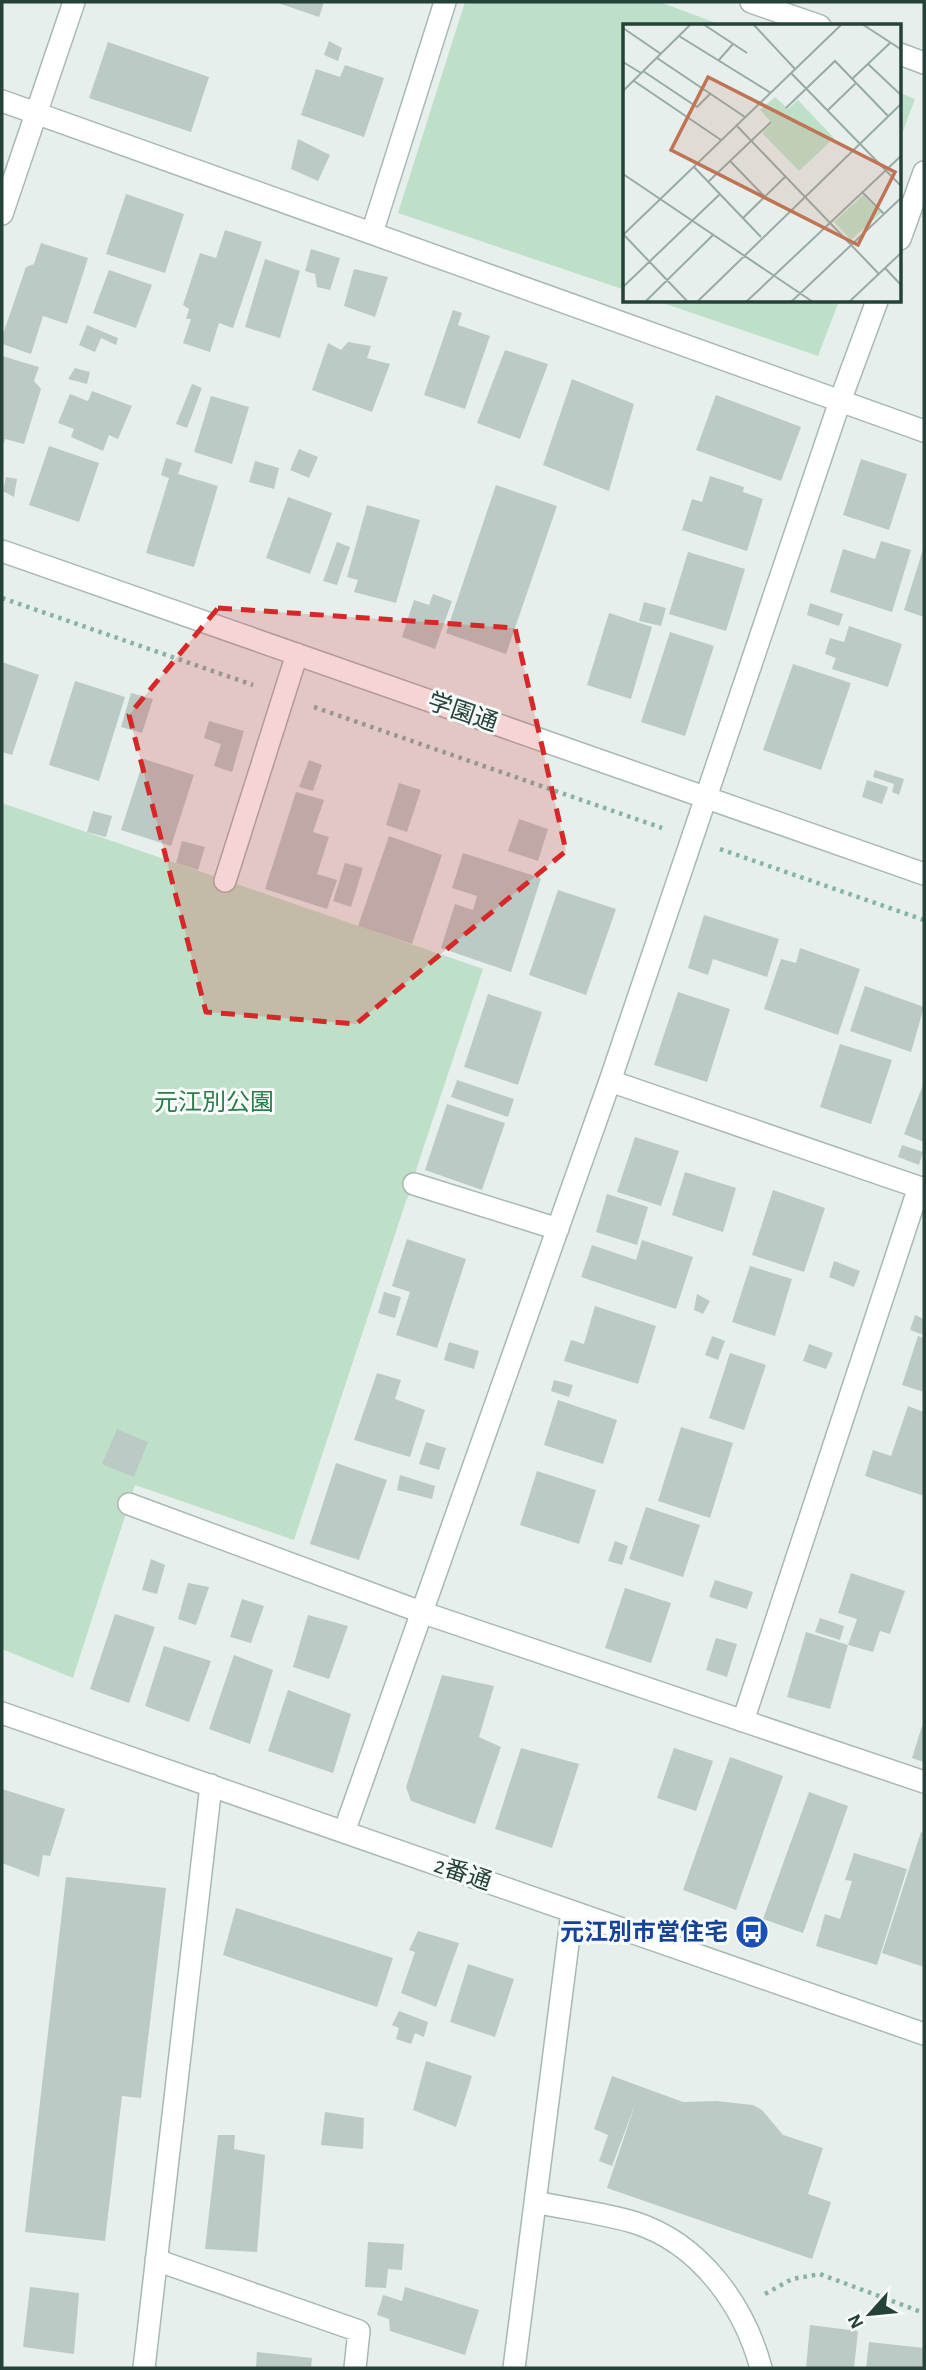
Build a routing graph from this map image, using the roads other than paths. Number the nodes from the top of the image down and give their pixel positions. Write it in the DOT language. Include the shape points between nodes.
graph roads {
  1 [pos="74,2"];
  2 [pos="445,2"];
  3 [pos="751,2"];
  4 [pos="814,24"];
  5 [pos="902,55"];
  6 [pos="924,63"];
  7 [pos="2,101"];
  8 [pos="36,113"];
  9 [pos="924,172"];
  10 [pos="2,214"];
  11 [pos="372,233"];
  12 [pos="902,233"];
  13 [pos="876,303"];
  14 [pos="840,401"];
  15 [pos="924,431"];
  16 [pos="2,551"];
  17 [pos="297,654"];
  18 [pos="706,797"];
  19 [pos="924,874"];
  20 [pos="225,881"];
  21 [pos="610,1081"];
  22 [pos="414,1184"];
  23 [pos="922,1188"];
  24 [pos="558,1229"];
  25 [pos="129,1504"];
  26 [pos="422,1612"];
  27 [pos="2,1713"];
  28 [pos="743,1721"];
  29 [pos="924,1782"];
  30 [pos="211,1785"];
  31 [pos="344,1832"];
  32 [pos="572,1912"];
  33 [pos="924,2034"];
  34 [pos="536,2202"];
  35 [pos="156,2260"];
  36 [pos="144,2368"];
  37 [pos="355,2368"];
  38 [pos="514,2368"];
  39 [pos="761,2368"];
  1 -- 8 [label="street"];
  2 -- 11 [label="street"];
  3 -- 4 [label="street"];
  5 -- 6 [label="street"];
  7 -- 8 [label="street"];
  8 -- 10 [label="street"];
  8 -- 11 [label="street"];
  9 -- 12 [label="street"];
  11 -- 14 [label="street"];
  13 -- 14 [label="street"];
  14 -- 15 [label="street"];
  14 -- 18 [label="street"];
  16 -- 17 [label="street, 学園通"];
  17 -- 18 [label="street, 学園通"];
  17 -- 20 [label="street"];
  18 -- 19 [label="street, 学園通"];
  18 -- 21 [label="street"];
  21 -- 23 [label="street"];
  21 -- 24 [label="street"];
  22 -- 24 [label="street"];
  23 -- 28 [label="street"];
  24 -- 26 [label="street"];
  25 -- 26 [label="street"];
  26 -- 28 [label="street"];
  26 -- 31 [label="street"];
  27 -- 30 [label="street, 2番通"];
  28 -- 29 [label="street"];
  30 -- 31 [label="street, 2番通"];
  30 -- 35 [label="street"];
  31 -- 32 [label="street, 2番通"];
  32 -- 33 [label="street, 2番通"];
  32 -- 34 [label="street"];
  34 -- 38 [label="street"];
  34 -- 39 [label="street" via="636,2223 682,2245 715,2278 747,2326"];
  35 -- 36 [label="street"];
  35 -- 37 [label="street" via="359,2332"];
}
